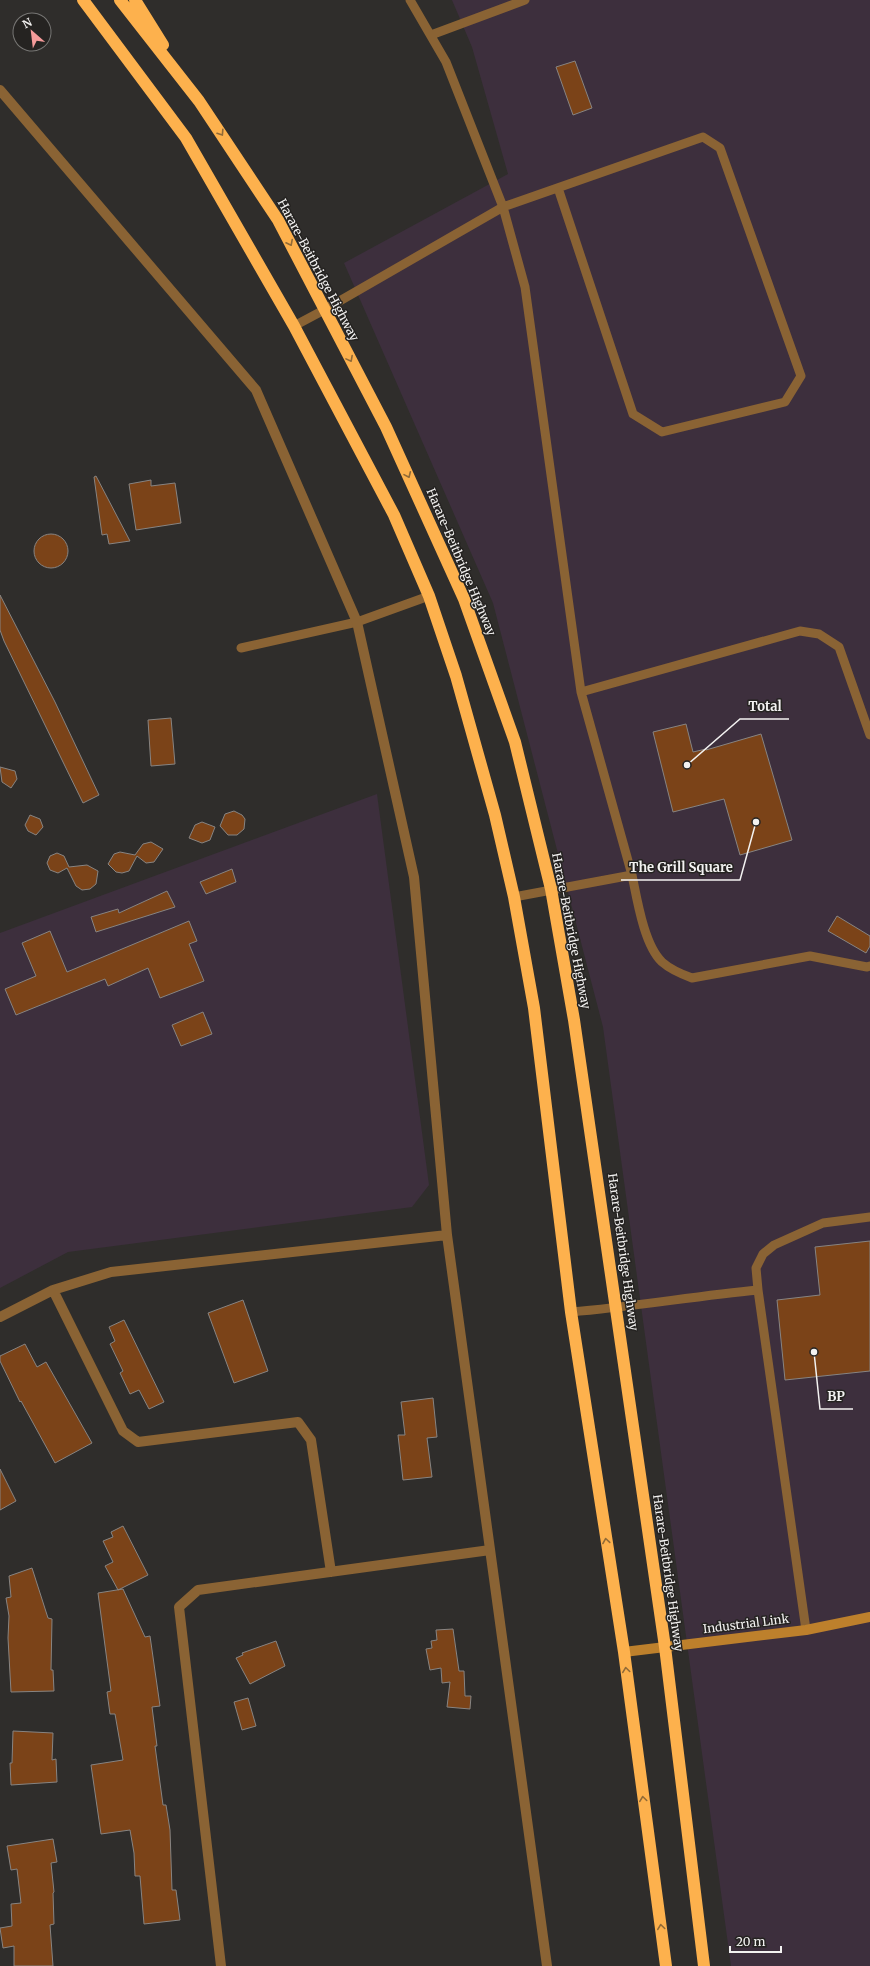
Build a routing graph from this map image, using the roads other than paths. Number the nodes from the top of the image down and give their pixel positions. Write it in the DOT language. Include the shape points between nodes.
graph roads {
  1 [pos="83,0"];
  2 [pos="120,0"];
  3 [pos="135,0"];
  4 [pos="410,0"];
  5 [pos="525,0"];
  6 [pos="430,35"];
  7 [pos="0,90"];
  8 [pos="199,101"];
  9 [pos="558,188"];
  10 [pos="503,207"];
  11 [pos="324,310"];
  12 [pos="294,326"];
  13 [pos="429,596"];
  14 [pos="357,622"];
  15 [pos="241,648"];
  16 [pos="581,692"];
  17 [pos="870,735"];
  18 [pos="632,875"];
  19 [pos="550,889"];
  20 [pos="514,896"];
  21 [pos="870,966"];
  22 [pos="870,1217"];
  23 [pos="447,1235"];
  24 [pos="53,1290"];
  25 [pos="758,1290"];
  26 [pos="617,1309"];
  27 [pos="571,1312"];
  28 [pos="0,1317"];
  29 [pos="490,1550"];
  30 [pos="332,1572"];
  31 [pos="870,1617"];
  32 [pos="806,1630"];
  33 [pos="665,1647"];
  34 [pos="624,1652"];
  35 [pos="221,1966"];
  36 [pos="546,1966"];
  37 [pos="666,1966"];
  38 [pos="704,1966"];
  1 -- 12 [label="highway" via="186,138"];
  2 -- 8 [label="highway, Harare-Beitbridge Highway"];
  3 -- 8 [label="highway"];
  4 -- 6 [label="lane"];
  5 -- 6 [label="lane"];
  6 -- 10 [label="lane" via="446,62"];
  7 -- 14 [label="street" via="256,390"];
  8 -- 11 [label="highway, Harare-Beitbridge Highway, one-way" via="278,220"];
  9 -- 9 [label="lane" via="703,137 720,148 801,376 786,402 662,432 633,414"];
  9 -- 10 [label="lane"];
  10 -- 11 [label="lane"];
  10 -- 16 [label="lane" via="525,287"];
  11 -- 12 [label="lane"];
  11 -- 19 [label="highway, Harare-Beitbridge Highway, one-way" via="386,427 464,599 515,742"];
  12 -- 13 [label="highway" via="394,515"];
  13 -- 14 [label="lane"];
  13 -- 20 [label="highway" via="456,676 491,800"];
  14 -- 15 [label="lane"];
  14 -- 23 [label="street" via="414,877"];
  16 -- 17 [label="lane" via="800,631 818,634 839,647"];
  16 -- 18 [label="lane"];
  18 -- 19 [label="lane"];
  18 -- 21 [label="lane" via="650,943 661,961 674,971 692,978 810,956"];
  19 -- 20 [label="lane"];
  19 -- 26 [label="highway, Harare-Beitbridge Highway" via="574,1020"];
  20 -- 27 [label="highway" via="534,1008"];
  22 -- 25 [label="lane" via="823,1223 774,1245 763,1254 756,1268"];
  23 -- 24 [label="street" via="111,1272"];
  23 -- 29 [label="street"];
  24 -- 28 [label="street"];
  24 -- 30 [label="street" via="123,1431 138,1442 298,1422 311,1440"];
  25 -- 26 [label="lane" via="700,1295"];
  25 -- 32 [label="lane"];
  26 -- 27 [label="lane"];
  26 -- 33 [label="highway, Harare-Beitbridge Highway"];
  34 -- 27 [label="highway, one-way"];
  29 -- 30 [label="street"];
  29 -- 36 [label="street"];
  30 -- 35 [label="street" via="198,1590 179,1608"];
  31 -- 32 [label="street, Industrial Link"];
  32 -- 33 [label="street, Industrial Link"];
  33 -- 34 [label="street, Industrial Link"];
  33 -- 38 [label="highway, Harare-Beitbridge Highway"];
  37 -- 34 [label="highway, one-way"];
}
